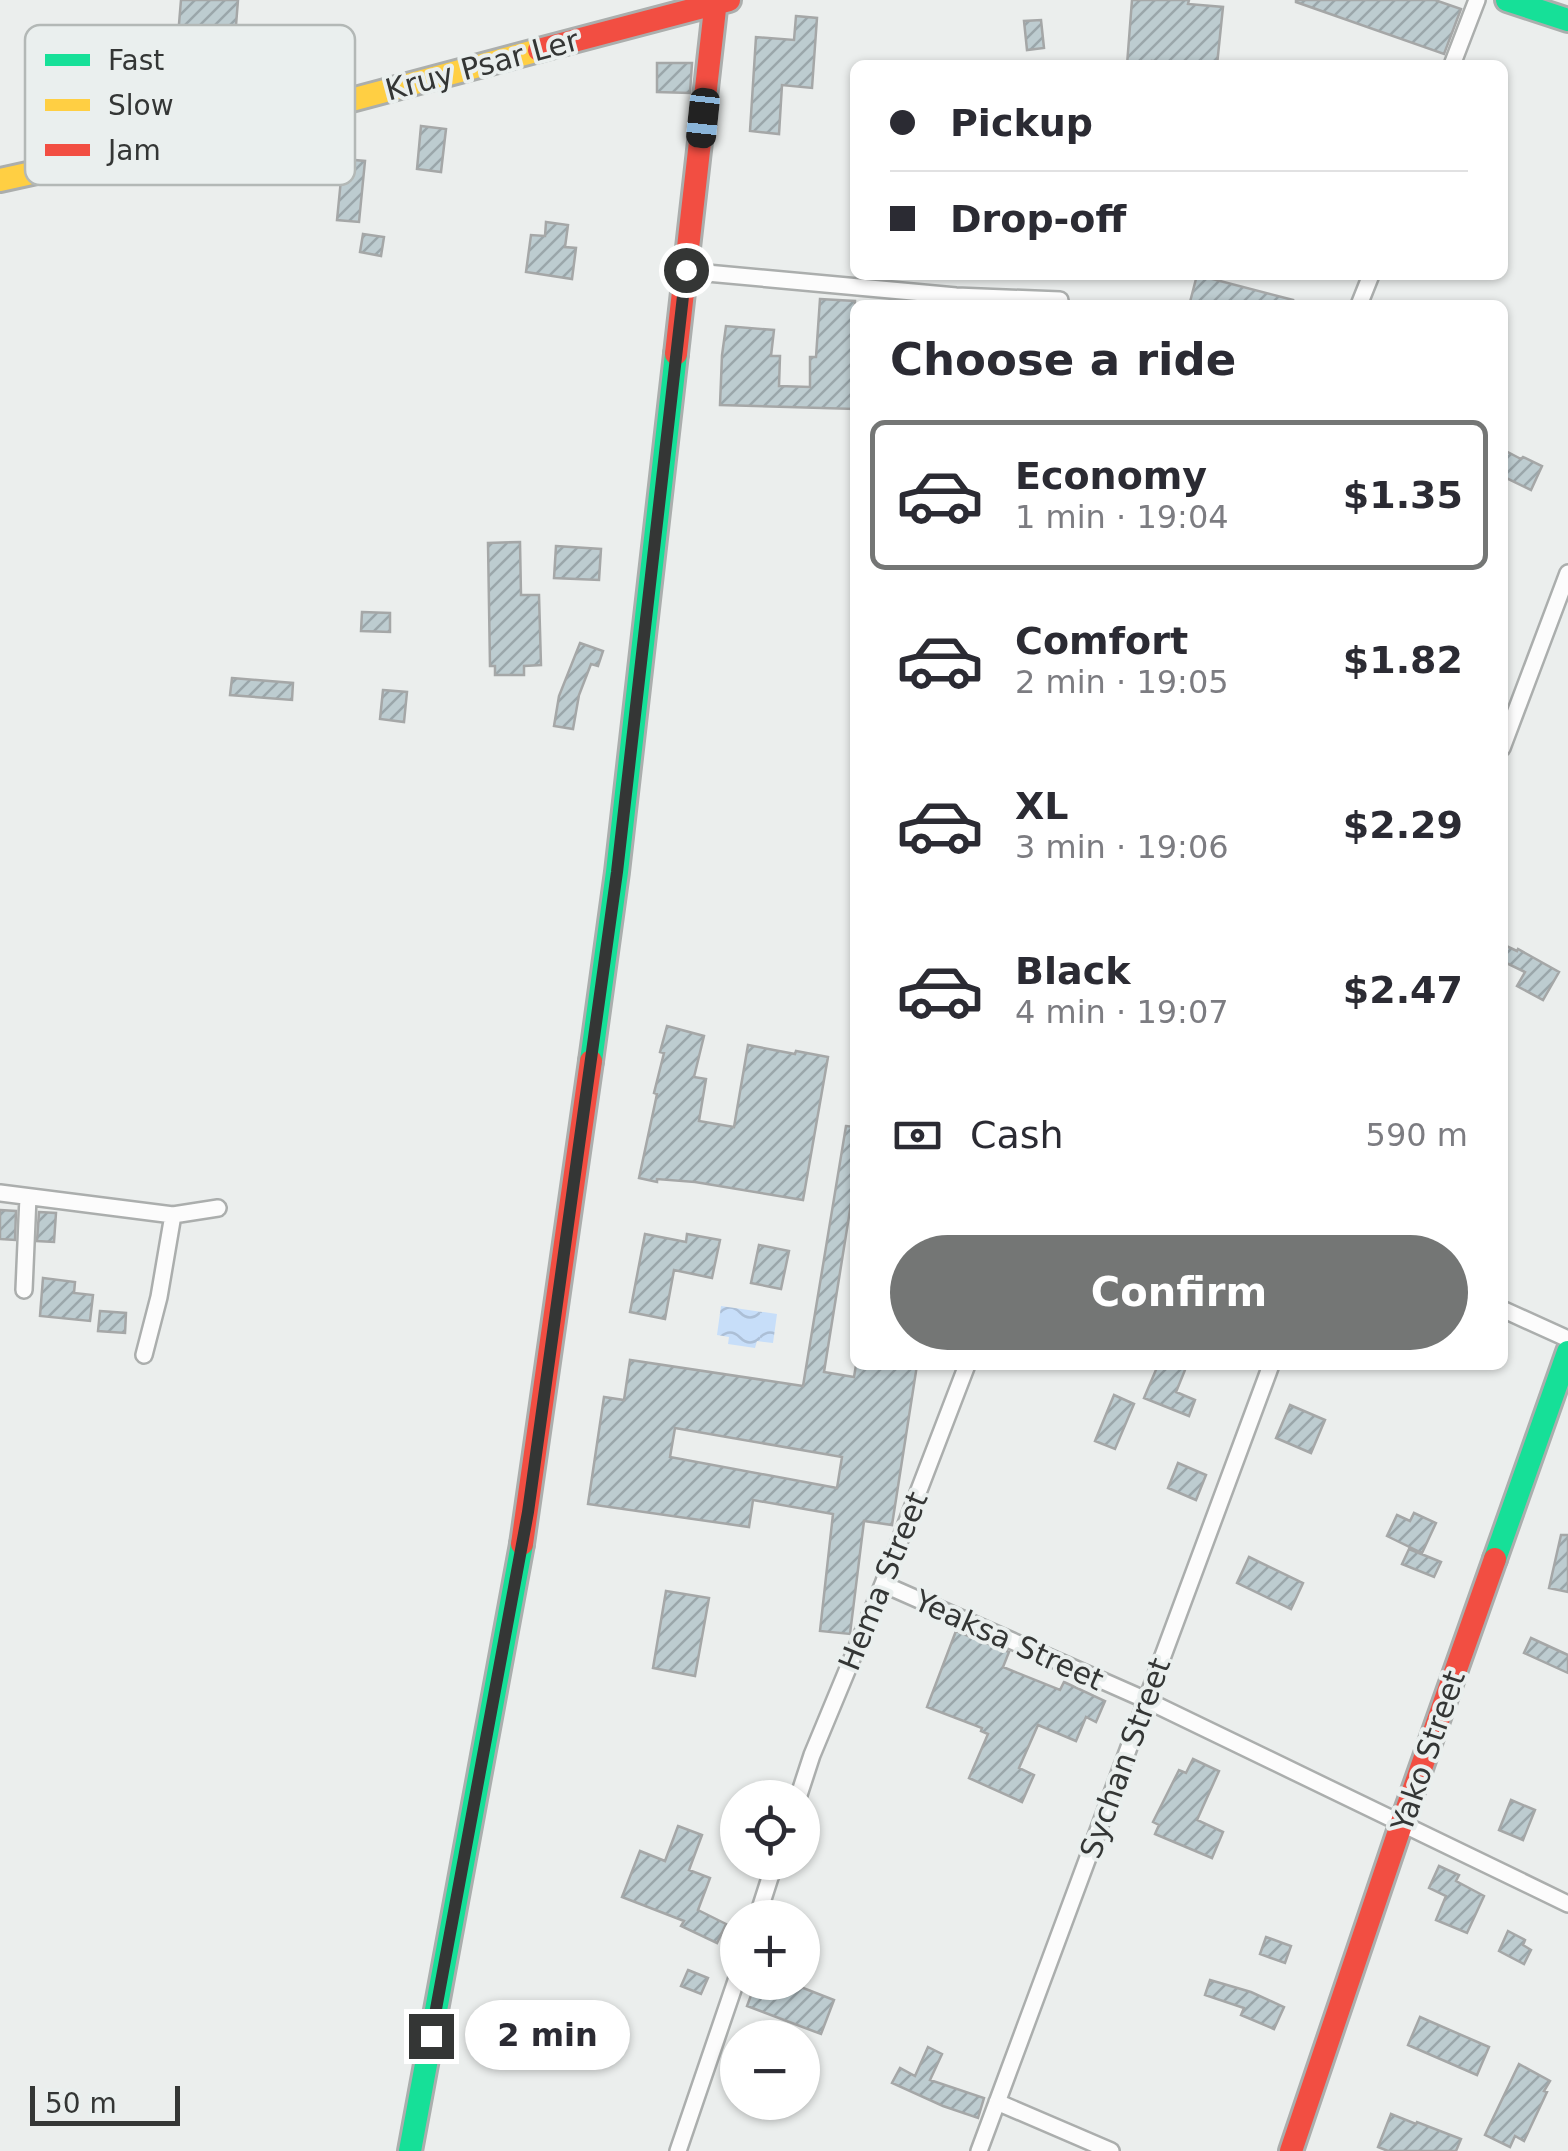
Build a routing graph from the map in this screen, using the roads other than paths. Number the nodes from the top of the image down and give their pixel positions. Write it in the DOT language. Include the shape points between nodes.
graph roads {
  1 [pos="1478,0"];
  2 [pos="1507,0"];
  3 [pos="720,1"];
  4 [pos="1568,20"];
  5 [pos="1454,60"];
  6 [pos="355,99"];
  7 [pos="25,174"];
  8 [pos="0,180"];
  9 [pos="686,270"];
  10 [pos="1060,300"];
  11 [pos="1568,573"];
  12 [pos="1508,732"];
  13 [pos="0,1193"];
  14 [pos="28,1196"];
  15 [pos="218,1208"];
  16 [pos="173,1215"];
  17 [pos="24,1290"];
  18 [pos="1508,1312"];
  19 [pos="1568,1339"];
  20 [pos="1568,1352"];
  21 [pos="144,1355"];
  22 [pos="965,1370"];
  23 [pos="1269,1370"];
  24 [pos="883,1584"];
  25 [pos="1146,1700"];
  26 [pos="804,1780"];
  27 [pos="1402,1825"];
  28 [pos="1568,1904"];
  29 [pos="729,2000"];
  30 [pos="998,2102"];
  31 [pos="410,2151"];
  32 [pos="678,2151"];
  33 [pos="979,2151"];
  34 [pos="1111,2151"];
  35 [pos="1292,2151"];
  1 -- 5 [label="street"];
  2 -- 4 [label="main road"];
  3 -- 6 [label="main road, Kruy Psar Ler"];
  3 -- 9 [label="main road"];
  7 -- 8 [label="main road, Kruy Psar Ler"];
  9 -- 10 [label="street"];
  9 -- 31 [label="main road" via="617,872 528,1512"];
  11 -- 12 [label="street"];
  13 -- 14 [label="street"];
  14 -- 16 [label="street"];
  14 -- 17 [label="street"];
  15 -- 16 [label="street"];
  16 -- 21 [label="street"];
  18 -- 19 [label="street"];
  20 -- 27 [label="main road, Yako Street"];
  22 -- 24 [label="street, Hema Street"];
  23 -- 25 [label="street, Sychan Street"];
  24 -- 25 [label="street, Yeaksa Street"];
  24 -- 26 [label="street, Hema Street"];
  25 -- 27 [label="street, Yeaksa Street"];
  25 -- 30 [label="street, Sychan Street"];
  27 -- 28 [label="street, Yeaksa Street"];
  27 -- 35 [label="main road, Yako Street"];
  29 -- 32 [label="street"];
  30 -- 33 [label="street, Sychan Street"];
  30 -- 34 [label="street"];
}
